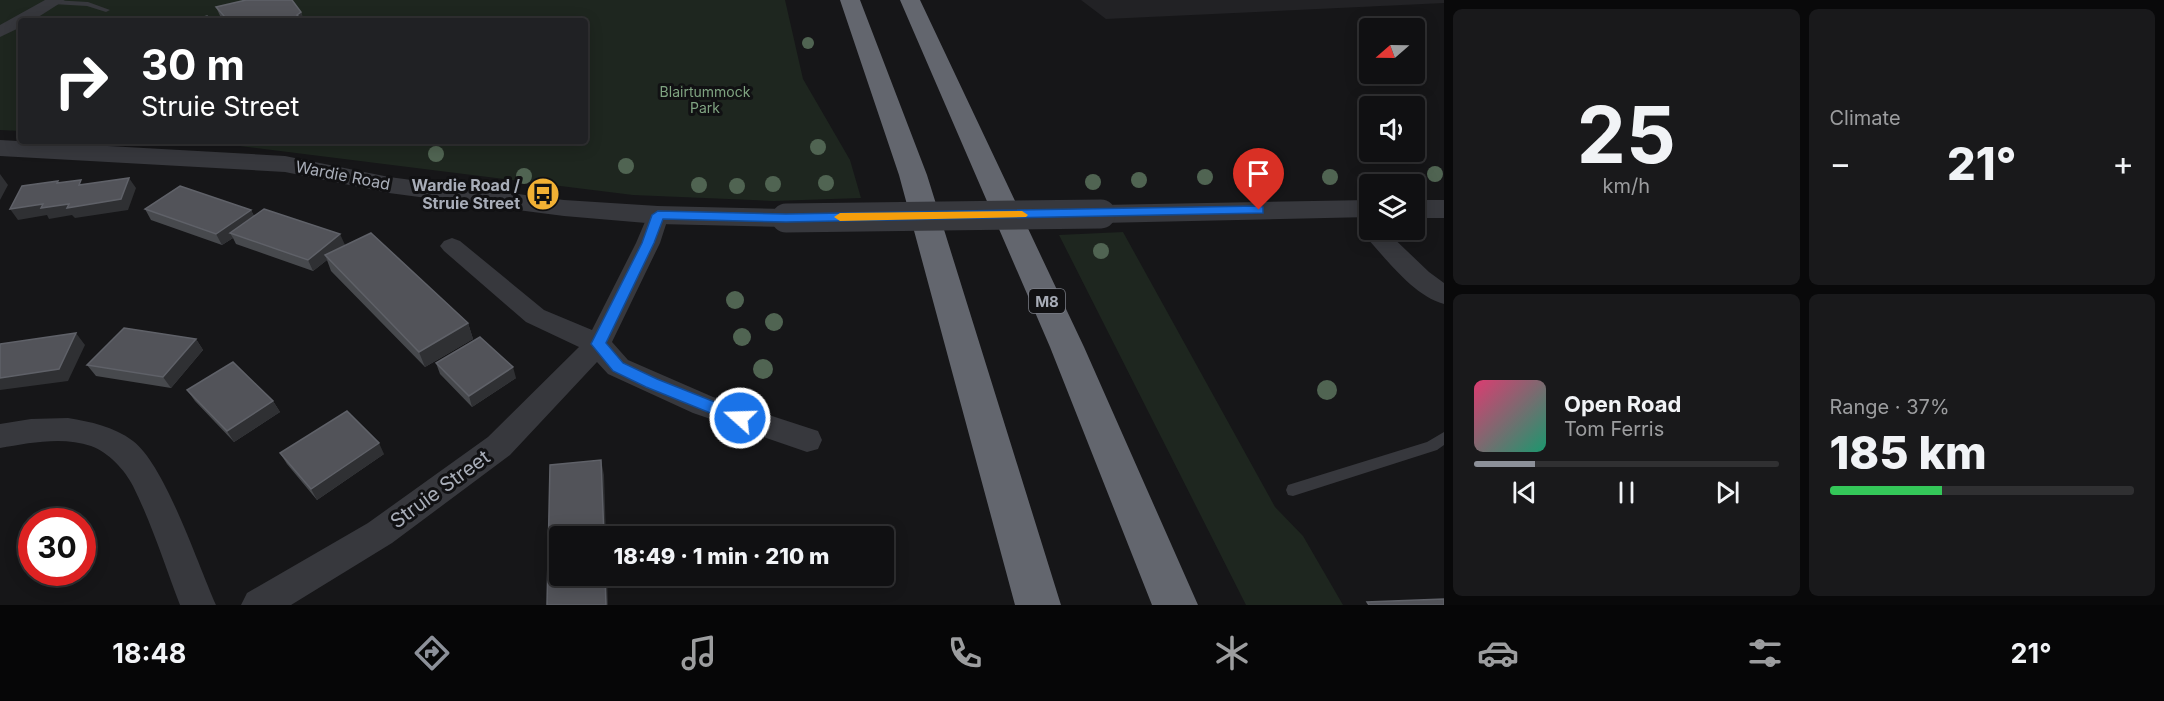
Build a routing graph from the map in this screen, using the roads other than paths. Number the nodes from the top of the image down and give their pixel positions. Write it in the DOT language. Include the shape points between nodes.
graph roads {
  1 [pos="850,0"];
  2 [pos="910,0"];
  3 [pos="55,1"];
  4 [pos="106,10"];
  5 [pos="25,18"];
  6 [pos="18,22"];
  7 [pos="0,32"];
  8 [pos="0,148"];
  9 [pos="1359,208"];
  10 [pos="1425,209"];
  11 [pos="1444,209"];
  12 [pos="658,215"];
  13 [pos="1383,240"];
  14 [pos="452,246"];
  15 [pos="1444,295"];
  16 [pos="598,344"];
  17 [pos="0,435"];
  18 [pos="1444,438"];
  19 [pos="807,440"];
  20 [pos="1293,490"];
  21 [pos="198,605"];
  22 [pos="260,605"];
  23 [pos="1038,605"];
  24 [pos="1175,605"];
  1 -- 23 [label="highway" via="913,175"];
  2 -- 24 [label="highway, M8" via="1067,347"];
  3 -- 4 [label="lane"];
  3 -- 5 [label="street"];
  6 -- 7 [label="street"];
  8 -- 12 [label="street, Wardie Road" via="285,164 508,201"];
  9 -- 12 [label="street, Wardie Road, bridge" via="786,218"];
  10 -- 11 [label="street"];
  12 -- 16 [label="street, Struie Street"];
  13 -- 15 [label="street" via="1420,278"];
  14 -- 16 [label="street" via="535,316"];
  16 -- 19 [label="street" via="618,367 651,383"];
  16 -- 22 [label="street, Struie Street" via="499,446 380,533"];
  17 -- 21 [label="street" via="68,430 98,435 123,450 145,477"];
  18 -- 20 [label="lane" via="1432,446"];
}
